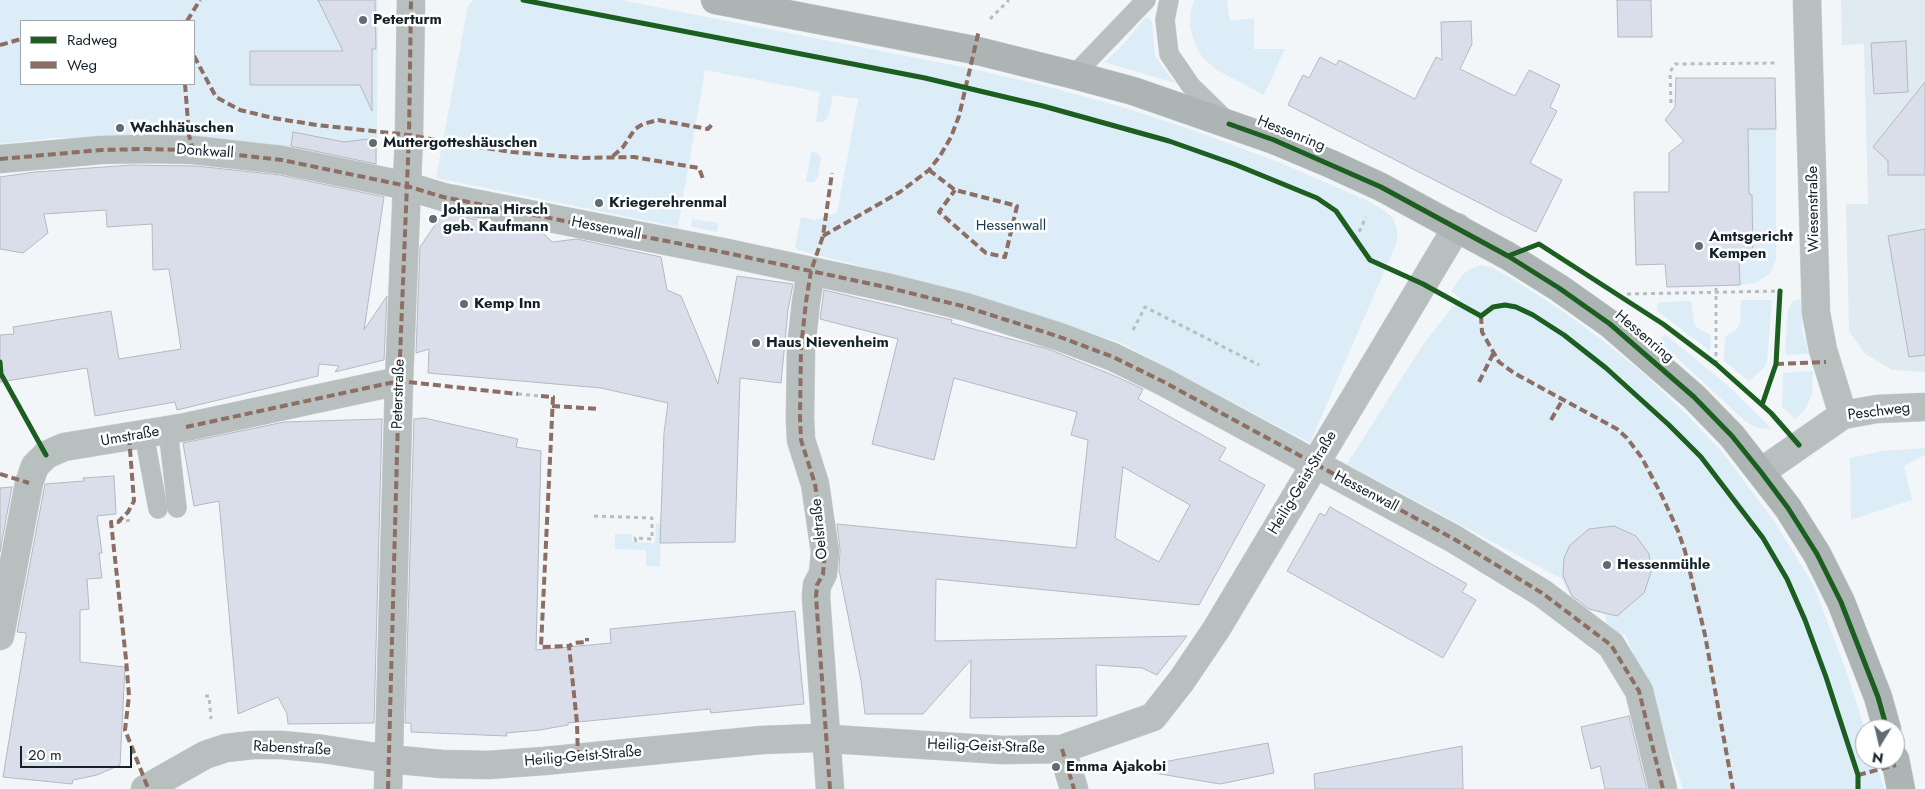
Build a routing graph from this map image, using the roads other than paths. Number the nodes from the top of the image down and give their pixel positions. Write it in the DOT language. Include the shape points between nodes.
graph roads {
  1 [pos="411,0"];
  2 [pos="715,0"];
  3 [pos="1146,0"];
  4 [pos="1168,0"];
  5 [pos="1807,0"];
  6 [pos="1074,74"];
  7 [pos="1229,124"];
  8 [pos="0,159"];
  9 [pos="407,186"];
  10 [pos="1457,227"];
  11 [pos="811,271"];
  12 [pos="399,381"];
  13 [pos="1925,407"];
  14 [pos="1843,415"];
  15 [pos="166,430"];
  16 [pos="1314,465"];
  17 [pos="1761,472"];
  18 [pos="167,509"];
  19 [pos="0,636"];
  20 [pos="1884,719"];
  21 [pos="827,738"];
  22 [pos="1062,749"];
  23 [pos="389,759"];
  24 [pos="1897,769"];
  25 [pos="145,789"];
  26 [pos="388,789"];
  27 [pos="830,789"];
  28 [pos="1074,789"];
  29 [pos="1663,789"];
  30 [pos="1901,789"];
  1 -- 9 [label="street, Peterstraße"];
  2 -- 6 [label="main road, Hessenring" via="974,50"];
  3 -- 6 [label="lane"];
  4 -- 7 [label="lane" via="1165,20 1169,54 1191,86"];
  5 -- 14 [label="street, Wiesenstraße" via="1816,313 1822,350"];
  6 -- 7 [label="main road, Hessenring"];
  7 -- 10 [label="main road, Hessenring" via="1356,176"];
  8 -- 9 [label="street, Donkwall" via="101,150 193,150 282,160"];
  9 -- 11 [label="street, Hessenwall" via="443,198"];
  9 -- 12 [label="street, Peterstraße"];
  10 -- 16 [label="street, Heilig-Geist-Straße"];
  10 -- 17 [label="main road, Hessenring" via="1559,288 1610,324 1694,397"];
  11 -- 16 [label="street, Hessenwall" via="966,307 1113,357"];
  11 -- 21 [label="street, Oelstraße" via="801,348 801,440 815,484 825,552 816,597"];
  12 -- 15 [label="street, Umstraße"];
  12 -- 23 [label="street, Peterstraße"];
  13 -- 14 [label="street, Peschweg" via="1877,409"];
  14 -- 17 [label="street, Peschweg"];
  15 -- 18 [label="lane"];
  15 -- 19 [label="street, Umstraße" via="64,448 46,455 35,466"];
  16 -- 22 [label="street, Heilig-Geist-Straße" via="1217,628 1153,716"];
  16 -- 29 [label="street, Hessenwall" via="1454,539 1542,593 1611,645 1639,691"];
  17 -- 20 [label="main road, Hessenring" via="1817,554 1841,602"];
  21 -- 22 [label="street, Heilig-Geist-Straße" via="1002,750"];
  21 -- 23 [label="street, Heilig-Geist-Straße" via="762,740 488,765"];
  21 -- 27 [label="street, Oelstraße"];
  22 -- 28 [label="street"];
  23 -- 25 [label="street, Rabenstraße" via="282,745 226,748 206,754"];
  23 -- 26 [label="street, Peterstraße"];
  24 -- 30 [label="main road"];
}
